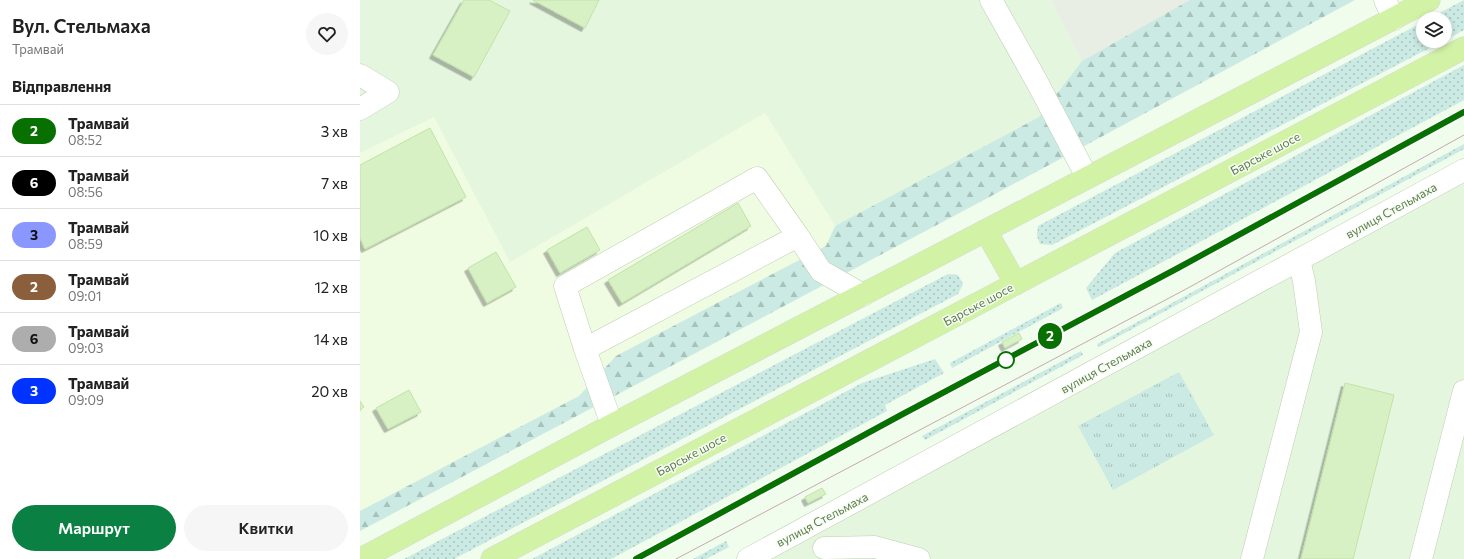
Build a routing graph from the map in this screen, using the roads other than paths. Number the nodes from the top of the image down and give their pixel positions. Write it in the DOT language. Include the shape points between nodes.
graph roads {
  1 [pos="991,0"];
  2 [pos="1429,0"];
  3 [pos="1389,9"];
  4 [pos="1464,48"];
  5 [pos="360,75"];
  6 [pos="360,109"];
  7 [pos="1464,170"];
  8 [pos="1087,177"];
  9 [pos="986,231"];
  10 [pos="798,236"];
  11 [pos="1298,260"];
  12 [pos="1016,284"];
  13 [pos="863,295"];
  14 [pos="585,349"];
  15 [pos="1464,391"];
  16 [pos="612,425"];
  17 [pos="832,514"];
  18 [pos="822,554"];
  19 [pos="361,559"];
  20 [pos="492,559"];
  21 [pos="748,559"];
  22 [pos="919,559"];
  23 [pos="1252,559"];
  24 [pos="1421,559"];
  1 -- 8 [label="street"];
  2 -- 3 [label="highway"];
  3 -- 8 [label="highway"];
  4 -- 12 [label="highway, Барське шосе"];
  5 -- 6 [label="street" via="388,92"];
  7 -- 11 [label="street, вулиця Стельмаха"];
  8 -- 9 [label="highway"];
  9 -- 12 [label="highway"];
  9 -- 13 [label="highway"];
  10 -- 13 [label="street" via="821,271"];
  10 -- 14 [label="street"];
  10 -- 14 [label="street" via="757,178 565,286"];
  11 -- 17 [label="street, вулиця Стельмаха"];
  11 -- 23 [label="street" via="1304,281 1311,332"];
  12 -- 20 [label="highway, Барське шосе"];
  13 -- 16 [label="highway"];
  14 -- 16 [label="street"];
  15 -- 24 [label="street"];
  16 -- 19 [label="highway"];
  17 -- 18 [label="street"];
  17 -- 21 [label="street, вулиця Стельмаха"];
  18 -- 22 [label="street" via="875,547"];
}
